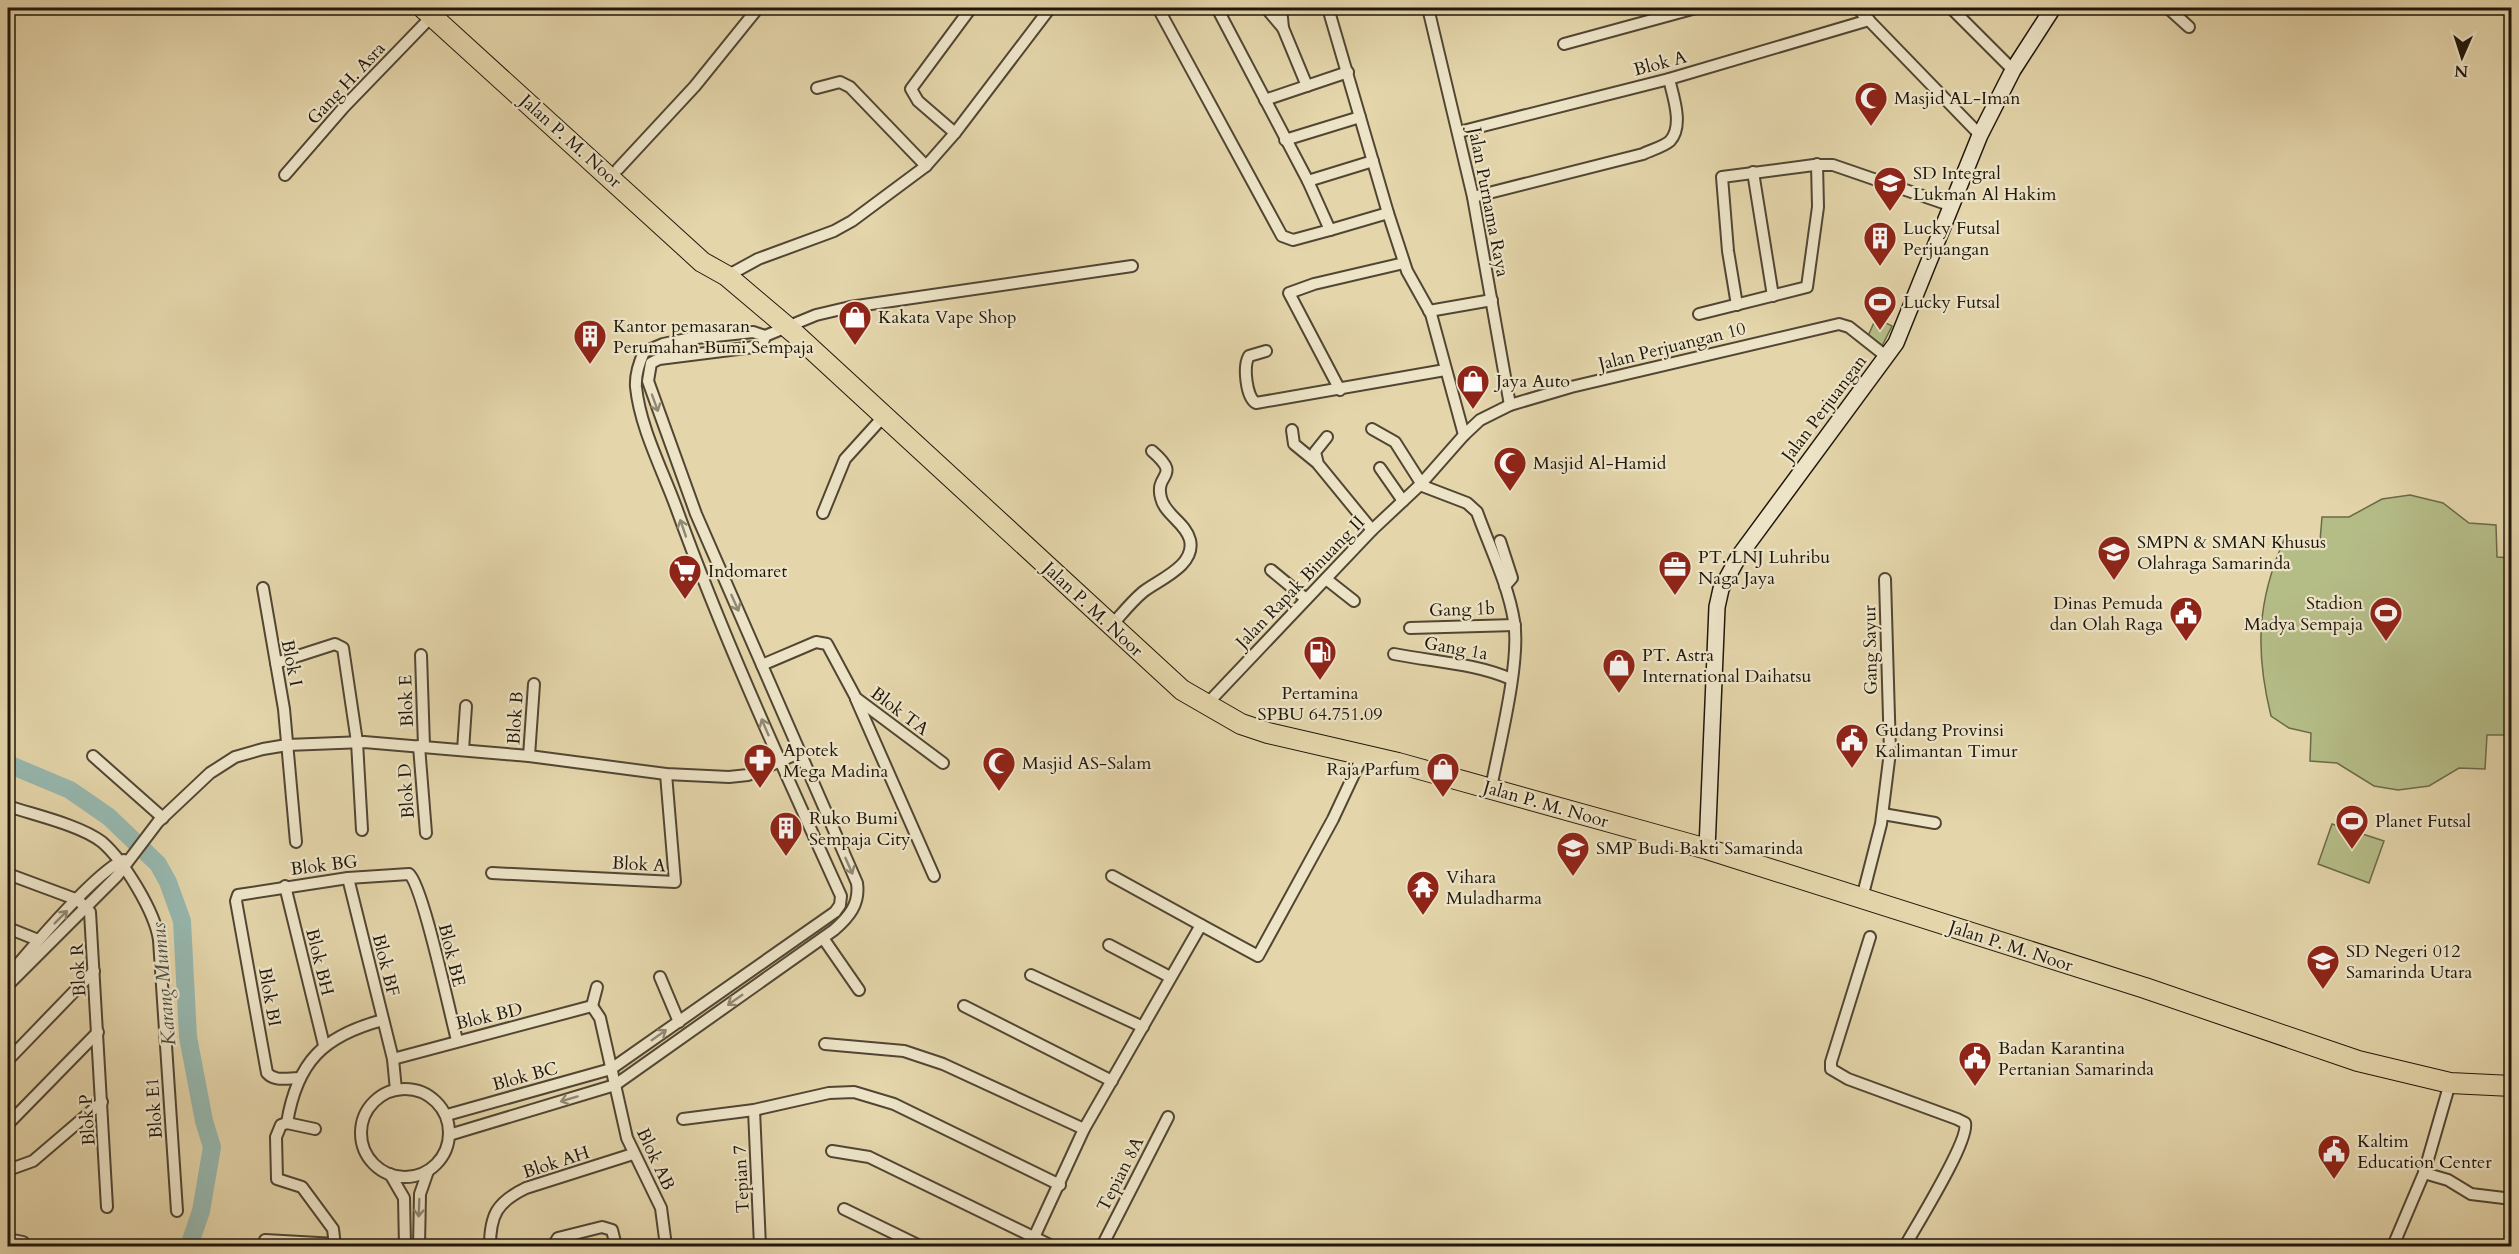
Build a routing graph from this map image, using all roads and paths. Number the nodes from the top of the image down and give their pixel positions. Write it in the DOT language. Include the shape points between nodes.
graph roads {
  1 [pos="758,8"];
  2 [pos="970,8"];
  3 [pos="1050,8"];
  4 [pos="1158,8"];
  5 [pos="1216,8"];
  6 [pos="1266,8"];
  7 [pos="1281,8"];
  8 [pos="1328,8"];
  9 [pos="1428,8"];
  10 [pos="1696,8"];
  11 [pos="1857,8"];
  12 [pos="1951,8"];
  13 [pos="2168,8"];
  14 [pos="432,10"];
  15 [pos="2048,10"];
  16 [pos="1869,21"];
  17 [pos="1283,27"];
  18 [pos="2189,27"];
  19 [pos="1564,44"];
  20 [pos="2013,70"];
  21 [pos="1348,72"];
  22 [pos="1669,79"];
  23 [pos="1307,86"];
  24 [pos="817,88"];
  25 [pos="1265,100"];
  26 [pos="1360,117"];
  27 [pos="1459,132"];
  28 [pos="955,133"];
  29 [pos="1980,135"];
  30 [pos="1285,140"];
  31 [pos="596,156"];
  32 [pos="1373,161"];
  33 [pos="1817,164"];
  34 [pos="926,166"];
  35 [pos="618,169"];
  36 [pos="1753,172"];
  37 [pos="285,175"];
  38 [pos="1308,181"];
  39 [pos="1473,196"];
  40 [pos="1952,206"];
  41 [pos="1388,213"];
  42 [pos="1330,230"];
  43 [pos="1404,263"];
  44 [pos="1132,266"];
  45 [pos="723,273"];
  46 [pos="1773,296"];
  47 [pos="1492,300"];
  48 [pos="1737,305"];
  49 [pos="1429,311"];
  50 [pos="1699,314"];
  51 [pos="788,328"];
  52 [pos="765,336"];
  53 [pos="1266,351"];
  54 [pos="1887,357"];
  55 [pos="645,362"];
  56 [pos="1445,370"];
  57 [pos="1345,389"];
  58 [pos="1510,405"];
  59 [pos="884,416"];
  60 [pos="1372,429"];
  61 [pos="1292,430"];
  62 [pos="1464,435"];
  63 [pos="1328,437"];
  64 [pos="1152,451"];
  65 [pos="1318,464"];
  66 [pos="1380,468"];
  67 [pos="1426,478"];
  68 [pos="1402,501"];
  69 [pos="823,513"];
  70 [pos="1372,530"];
  71 [pos="1500,541"];
  72 [pos="1271,570"];
  73 [pos="1326,579"];
  74 [pos="1885,579"];
  75 [pos="1505,586"];
  76 [pos="263,588"];
  77 [pos="1306,599"];
  78 [pos="1354,601"];
  79 [pos="1515,625"];
  80 [pos="1111,626"];
  81 [pos="1410,628"];
  82 [pos="1394,654"];
  83 [pos="422,655"];
  84 [pos="276,663"];
  85 [pos="762,665"];
  86 [pos="1510,680"];
  87 [pos="534,684"];
  88 [pos="856,698"];
  89 [pos="1206,705"];
  90 [pos="466,706"];
  91 [pos="357,742"];
  92 [pos="287,745"];
  93 [pos="422,746"];
  94 [pos="463,750"];
  95 [pos="799,753"];
  96 [pos="1363,755"];
  97 [pos="93,756"];
  98 [pos="529,756"];
  99 [pos="779,760"];
  100 [pos="943,763"];
  101 [pos="666,774"];
  102 [pos="1491,788"];
  103 [pos="8,806"];
  104 [pos="1883,814"];
  105 [pos="161,820"];
  106 [pos="1935,823"];
  107 [pos="362,830"];
  108 [pos="426,833"];
  109 [pos="296,842"];
  110 [pos="1707,849"];
  111 [pos="125,861"];
  112 [pos="492,873"];
  113 [pos="8,874"];
  114 [pos="934,876"];
  115 [pos="1112,876"];
  116 [pos="348,878"];
  117 [pos="414,878"];
  118 [pos="285,886"];
  119 [pos="238,895"];
  120 [pos="1862,898"];
  121 [pos="78,900"];
  122 [pos="87,907"];
  123 [pos="1201,925"];
  124 [pos="8,928"];
  125 [pos="1870,937"];
  126 [pos="823,938"];
  127 [pos="38,940"];
  128 [pos="1109,945"];
  129 [pos="94,971"];
  130 [pos="1031,975"];
  131 [pos="660,977"];
  132 [pos="1170,977"];
  133 [pos="8,981"];
  134 [pos="597,987"];
  135 [pos="858,990"];
  136 [pos="592,1006"];
  137 [pos="964,1006"];
  138 [pos="383,1020"];
  139 [pos="679,1022"];
  140 [pos="1143,1027"];
  141 [pos="98,1032"];
  142 [pos="457,1040"];
  143 [pos="825,1044"];
  144 [pos="324,1045"];
  145 [pos="393,1059"];
  146 [pos="8,1060"];
  147 [pos="611,1069"];
  148 [pos="299,1078"];
  149 [pos="1112,1081"];
  150 [pos="2450,1083"];
  151 [pos="615,1085"];
  152 [pos="2511,1086"];
  153 [pos="396,1090"];
  154 [pos="102,1102"];
  155 [pos="754,1110"];
  156 [pos="447,1115"];
  157 [pos="1168,1117"];
  158 [pos="683,1119"];
  159 [pos="8,1124"];
  160 [pos="287,1124"];
  161 [pos="315,1129"];
  162 [pos="1084,1129"];
  163 [pos="449,1135"];
  164 [pos="832,1151"];
  165 [pos="633,1155"];
  166 [pos="8,1170"];
  167 [pos="428,1171"];
  168 [pos="2424,1173"];
  169 [pos="390,1174"];
  170 [pos="1060,1185"];
  171 [pos="2511,1199"];
  172 [pos="107,1207"];
  173 [pos="844,1209"];
  174 [pos="177,1211"];
  175 [pos="8,1239"];
  176 [pos="265,1240"];
  177 [pos="23,1242"];
  178 [pos="1032,1242"];
  179 [pos="2395,1242"];
  180 [pos="335,1245"];
  181 [pos="405,1246"];
  182 [pos="419,1246"];
  183 [pos="490,1246"];
  184 [pos="553,1246"];
  185 [pos="616,1246"];
  186 [pos="666,1246"];
  187 [pos="760,1246"];
  188 [pos="920,1246"];
  189 [pos="1052,1246"];
  190 [pos="1102,1246"];
  191 [pos="1905,1246"];
  192 [pos="2405,1246"];
  1 -- 35 [label="street" via="695,86"];
  2 -- 28 [label="street" via="911,89 918,101"];
  3 -- 28 [label="street"];
  4 -- 42 [label="street" via="1281,236 1293,240"];
  5 -- 25 [label="street"];
  6 -- 17 [label="street"];
  7 -- 17 [label="street"];
  8 -- 21 [label="street"];
  9 -- 27 [label="street, Jalan Purnama Raya"];
  10 -- 19 [label="street"];
  11 -- 16 [label="street"];
  12 -- 20 [label="street"];
  13 -- 18 [label="street"];
  14 -- 31 [label="highway, Jalan P. M. Noor"];
  14 -- 37 [label="street, Gang H. Asra"];
  15 -- 20 [label="street, Jalan Perjuangan"];
  16 -- 22 [label="street, Blok A"];
  16 -- 29 [label="street"];
  17 -- 23 [label="street"];
  20 -- 29 [label="street, Jalan Perjuangan"];
  21 -- 23 [label="street"];
  21 -- 26 [label="street"];
  22 -- 27 [label="street, Blok A"];
  22 -- 39 [label="street" via="1676,121 1670,140 1663,145"];
  23 -- 25 [label="street"];
  24 -- 34 [label="street" via="840,82 850,87"];
  25 -- 30 [label="street"];
  26 -- 30 [label="street"];
  26 -- 32 [label="street"];
  27 -- 39 [label="street, Jalan Purnama Raya"];
  28 -- 34 [label="street"];
  29 -- 40 [label="street, Jalan Perjuangan"];
  30 -- 38 [label="street"];
  31 -- 35 [label="highway, Jalan P. M. Noor"];
  31 -- 45 [label="highway, Jalan P. M. Noor" via="702,262"];
  32 -- 38 [label="street"];
  32 -- 41 [label="street"];
  33 -- 36 [label="street"];
  33 -- 40 [label="street" via="1833,165"];
  33 -- 46 [label="street" via="1818,207 1809,284 1804,289"];
  34 -- 45 [label="street" via="834,231"];
  35 -- 45 [label="highway, Jalan P. M. Noor" via="715,260"];
  36 -- 46 [label="street"];
  36 -- 48 [label="street" via="1722,177"];
  38 -- 42 [label="street"];
  39 -- 47 [label="street, Jalan Purnama Raya"];
  40 -- 54 [label="street, Jalan Perjuangan" via="1912,310"];
  41 -- 42 [label="street"];
  41 -- 43 [label="street"];
  43 -- 49 [label="street"];
  43 -- 57 [label="street" via="1289,293"];
  44 -- 51 [label="street" via="850,307 816,315"];
  45 -- 51 [label="highway, Jalan P. M. Noor"];
  46 -- 48 [label="street"];
  47 -- 49 [label="street"];
  47 -- 58 [label="street, Jalan Purnama Raya"];
  48 -- 50 [label="street"];
  49 -- 56 [label="street"];
  51 -- 52 [label="street"];
  51 -- 59 [label="highway, Jalan P. M. Noor"];
  52 -- 55 [label="street" via="762,346"];
  52 -- 55 [label="street" via="753,332 663,344 649,348"];
  53 -- 57 [label="street" via="1249,356 1246,362 1252,402"];
  54 -- 58 [label="street, Jalan Perjuangan 10" via="1849,327 1839,324"];
  54 -- 110 [label="street, Jalan Perjuangan" via="1774,507 1721,589 1717,607"];
  55 -- 85 [label="street, one-way" via="652,395 696,514"];
  99 -- 55 [label="street, one-way" via="700,576 643,417 636,384"];
  56 -- 57 [label="street"];
  56 -- 62 [label="street"];
  58 -- 62 [label="street, Jalan Perjuangan 10" via="1480,420"];
  59 -- 69 [label="street" via="845,459"];
  59 -- 80 [label="highway, Jalan P. M. Noor"];
  60 -- 67 [label="street" via="1395,442"];
  61 -- 65 [label="street" via="1294,444"];
  62 -- 67 [label="street, Jalan Perjuangan 10"];
  63 -- 65 [label="street" via="1315,452"];
  64 -- 80 [label="street" via="1166,463 1168,470 1159,491 1161,500 1187,533 1189,551 1183,563 1143,592"];
  65 -- 70 [label="street"];
  66 -- 68 [label="street"];
  67 -- 68 [label="street, Jalan Rapak Binuang II"];
  67 -- 75 [label="street" via="1473,507"];
  68 -- 70 [label="street, Jalan Rapak Binuang II"];
  70 -- 73 [label="street, Jalan Rapak Binuang II"];
  71 -- 75 [label="street" via="1512,578"];
  72 -- 77 [label="street"];
  73 -- 77 [label="street, Jalan Rapak Binuang II"];
  73 -- 78 [label="street"];
  74 -- 104 [label="street, Gang Sayur" via="1890,752"];
  75 -- 79 [label="street"];
  76 -- 84 [label="street, Blok I"];
  77 -- 89 [label="street, Jalan Rapak Binuang II"];
  79 -- 81 [label="street, Gang 1b"];
  79 -- 86 [label="street"];
  80 -- 89 [label="highway, Jalan P. M. Noor" via="1182,690"];
  82 -- 86 [label="street, Gang 1a" via="1477,666"];
  83 -- 93 [label="street, Blok E"];
  84 -- 91 [label="street" via="340,645 345,655"];
  84 -- 92 [label="street, Blok I"];
  85 -- 88 [label="street, Blok TA" via="816,642 827,644"];
  85 -- 95 [label="street"];
  86 -- 102 [label="street"];
  87 -- 98 [label="street, Blok B"];
  88 -- 100 [label="street, Blok TA"];
  88 -- 114 [label="street"];
  89 -- 96 [label="highway, Jalan P. M. Noor" via="1268,733"];
  90 -- 94 [label="street"];
  91 -- 92 [label="street"];
  91 -- 93 [label="street"];
  91 -- 107 [label="street"];
  92 -- 105 [label="street" via="235,757 210,773"];
  92 -- 109 [label="street, Blok I"];
  93 -- 94 [label="street"];
  93 -- 108 [label="street, Blok D"];
  94 -- 98 [label="street"];
  95 -- 99 [label="street"];
  95 -- 126 [label="street, one-way" via="858,894 848,918"];
  96 -- 102 [label="highway, Jalan P. M. Noor"];
  96 -- 123 [label="street" via="1334,819 1258,956"];
  97 -- 105 [label="street"];
  98 -- 101 [label="street"];
  99 -- 101 [label="street" via="748,775"];
  99 -- 139 [label="street, Blok BC" via="841,896 840,905"];
  101 -- 112 [label="street, Blok A" via="675,882"];
  102 -- 110 [label="highway, Jalan P. M. Noor"];
  103 -- 111 [label="street, Blok E1" via="84,832"];
  104 -- 106 [label="street"];
  104 -- 120 [label="street, Gang Sayur"];
  105 -- 111 [label="street"];
  110 -- 120 [label="highway, Jalan P. M. Noor"];
  111 -- 121 [label="street"];
  111 -- 122 [label="street"];
  111 -- 174 [label="street, Blok E1" via="157,923"];
  113 -- 121 [label="street"];
  115 -- 123 [label="street"];
  116 -- 117 [label="street, Blok BG" via="405,873"];
  116 -- 118 [label="street, Blok BG"];
  116 -- 138 [label="street, Blok BF"];
  117 -- 142 [label="street, Blok BE"];
  118 -- 119 [label="street, Blok BG"];
  118 -- 144 [label="street, Blok BH"];
  119 -- 148 [label="street, Blok BI" via="267,1073 278,1079"];
  120 -- 150 [label="highway, Jalan P. M. Noor" via="2358,1061"];
  121 -- 122 [label="street"];
  127 -- 121 [label="street, one-way"];
  122 -- 129 [label="street, Blok R" via="93,927"];
  122 -- 133 [label="street"];
  123 -- 132 [label="street"];
  124 -- 127 [label="street"];
  125 -- 191 [label="street" via="1831,1069 1848,1079 1957,1119 1965,1123 1966,1129"];
  126 -- 135 [label="street"];
  126 -- 151 [label="street, one-way"];
  127 -- 133 [label="street"];
  128 -- 132 [label="street"];
  129 -- 141 [label="street, Blok R"];
  129 -- 146 [label="street"];
  130 -- 140 [label="street"];
  131 -- 139 [label="street"];
  132 -- 140 [label="street"];
  134 -- 136 [label="street"];
  136 -- 142 [label="street, Blok BD"];
  136 -- 147 [label="street, Blok AB" via="600,1018"];
  137 -- 149 [label="street"];
  138 -- 144 [label="street" via="355,1028"];
  138 -- 145 [label="street, Blok BF"];
  147 -- 139 [label="street, Blok BC, one-way"];
  140 -- 149 [label="street"];
  141 -- 154 [label="street, Blok P"];
  141 -- 159 [label="street"];
  142 -- 145 [label="street, Blok BD"];
  143 -- 162 [label="street" via="904,1051 943,1064"];
  144 -- 148 [label="street"];
  145 -- 153 [label="street, Blok BF"];
  147 -- 151 [label="street, Blok AB"];
  147 -- 156 [label="street, Blok BC"];
  148 -- 160 [label="street"];
  149 -- 162 [label="street"];
  150 -- 152 [label="highway, Jalan P. M. Noor"];
  150 -- 168 [label="street"];
  151 -- 163 [label="street, one-way"];
  151 -- 165 [label="street, Blok AB"];
  153 -- 156 [label="street" via="408,1089 429,1096"];
  153 -- 169 [label="street" via="384,1095 366,1112 361,1136 370,1160"];
  154 -- 166 [label="street" via="33,1161"];
  154 -- 172 [label="street, Blok P"];
  155 -- 158 [label="street"];
  155 -- 170 [label="street" via="829,1093 871,1095"];
  155 -- 187 [label="street, Tepian 7"];
  156 -- 163 [label="street"];
  157 -- 190 [label="street, Tepian 8A"];
  160 -- 161 [label="street"];
  160 -- 180 [label="street" via="280,1125 276,1137 277,1179 302,1187 333,1229"];
  162 -- 170 [label="street"];
  163 -- 167 [label="street" via="439,1162"];
  164 -- 178 [label="street" via="869,1158"];
  165 -- 183 [label="street, Blok AH" via="511,1196 497,1210 490,1225"];
  165 -- 186 [label="street, Blok AB" via="661,1208"];
  167 -- 169 [label="street" via="409,1177"];
  167 -- 182 [label="street, one-way" via="420,1194"];
  168 -- 171 [label="street" via="2448,1180 2471,1194"];
  168 -- 179 [label="street"];
  169 -- 181 [label="street" via="404,1198"];
  170 -- 178 [label="street"];
  173 -- 188 [label="street"];
  175 -- 177 [label="street"];
  176 -- 180 [label="street"];
  178 -- 189 [label="street"];
  179 -- 192 [label="street"];
  184 -- 185 [label="street" via="558,1238 602,1227 612,1230"];
}
